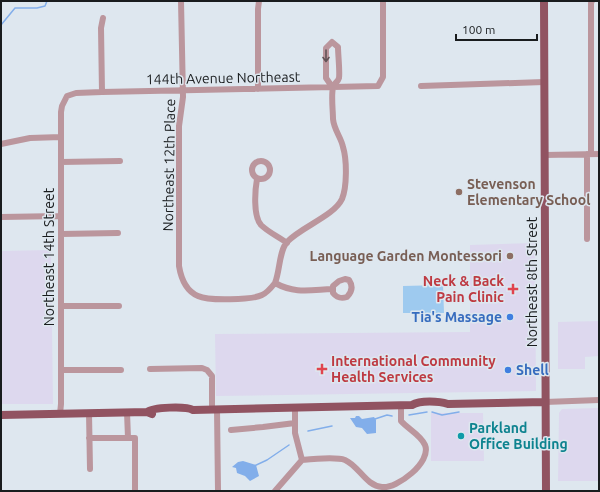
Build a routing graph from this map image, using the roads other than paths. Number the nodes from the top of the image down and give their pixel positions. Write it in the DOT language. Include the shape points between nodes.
graph roads {
  1 [pos="181,1"];
  2 [pos="259,1"];
  3 [pos="383,1"];
  4 [pos="544,1"];
  5 [pos="592,1"];
  6 [pos="103,18"];
  7 [pos="591,40"];
  8 [pos="599,40"];
  9 [pos="544,82"];
  10 [pos="422,86"];
  11 [pos="333,88"];
  12 [pos="258,89"];
  13 [pos="183,90"];
  14 [pos="102,92"];
  15 [pos="64,100"];
  16 [pos="61,137"];
  17 [pos="1,144"];
  18 [pos="589,154"];
  19 [pos="599,154"];
  20 [pos="544,155"];
  21 [pos="120,161"];
  22 [pos="61,162"];
  23 [pos="257,179"];
  24 [pos="61,216"];
  25 [pos="1,217"];
  26 [pos="118,233"];
  27 [pos="61,234"];
  28 [pos="587,239"];
  29 [pos="287,243"];
  30 [pos="275,283"];
  31 [pos="332,290"];
  32 [pos="61,306"];
  33 [pos="119,306"];
  34 [pos="150,369"];
  35 [pos="61,370"];
  36 [pos="120,370"];
  37 [pos="599,400"];
  38 [pos="545,402"];
  39 [pos="401,406"];
  40 [pos="295,408"];
  41 [pos="214,410"];
  42 [pos="127,412"];
  43 [pos="89,413"];
  44 [pos="60,414"];
  45 [pos="1,415"];
  46 [pos="294,423"];
  47 [pos="231,430"];
  48 [pos="89,438"];
  49 [pos="128,438"];
  50 [pos="302,460"];
  51 [pos="90,469"];
  52 [pos="135,491"];
  53 [pos="218,491"];
  54 [pos="275,491"];
  55 [pos="546,491"];
  1 -- 13 [label="street, Northeast 12th Place"];
  2 -- 12 [label="street"];
  3 -- 11 [label="street, 144th Avenue Northeast" via="382,81 373,87"];
  4 -- 9 [label="main road, Northeast 8th Street"];
  5 -- 7 [label="street"];
  6 -- 14 [label="street"];
  7 -- 8 [label="street"];
  7 -- 18 [label="street"];
  9 -- 10 [label="street"];
  9 -- 20 [label="main road, Northeast 8th Street"];
  11 -- 11 [label="street, one-way" via="339,78 338,47 332,42 326,48 326,78"];
  11 -- 12 [label="street, 144th Avenue Northeast"];
  11 -- 29 [label="street" via="334,127 343,146 345,159 344,192 336,208"];
  12 -- 13 [label="street, 144th Avenue Northeast"];
  13 -- 14 [label="street, 144th Avenue Northeast"];
  13 -- 30 [label="street, Northeast 12th Place" via="179,126 180,275 192,293 206,299 254,298 263,295"];
  14 -- 15 [label="street, 144th Avenue Northeast" via="70,94"];
  15 -- 16 [label="street, Northeast 14th Street" via="61,112"];
  16 -- 17 [label="street" via="30,138"];
  16 -- 22 [label="street, Northeast 14th Street"];
  18 -- 19 [label="street"];
  18 -- 20 [label="street"];
  18 -- 28 [label="street"];
  20 -- 38 [label="main road, Northeast 8th Street"];
  21 -- 22 [label="street"];
  22 -- 24 [label="street, Northeast 14th Street"];
  23 -- 29 [label="street" via="258,221"];
  24 -- 25 [label="street"];
  24 -- 27 [label="street, Northeast 14th Street"];
  26 -- 27 [label="street"];
  27 -- 32 [label="street, Northeast 14th Street"];
  29 -- 30 [label="street"];
  30 -- 31 [label="street" via="285,289 296,291"];
  32 -- 33 [label="street"];
  32 -- 35 [label="street, Northeast 14th Street"];
  34 -- 41 [label="street" via="202,368 209,371 212,376"];
  35 -- 36 [label="street"];
  35 -- 44 [label="street, Northeast 14th Street"];
  37 -- 38 [label="street"];
  38 -- 39 [label="main road" via="430,402"];
  38 -- 55 [label="main road, Northeast 8th Street"];
  39 -- 40 [label="main road"];
  39 -- 50 [label="street" via="401,421 426,448 419,465 402,482 382,488 373,484 349,462 342,459"];
  40 -- 41 [label="main road"];
  40 -- 46 [label="street"];
  41 -- 42 [label="main road" via="151,414"];
  41 -- 53 [label="street"];
  42 -- 43 [label="main road"];
  42 -- 49 [label="street"];
  43 -- 44 [label="main road"];
  43 -- 48 [label="street"];
  44 -- 45 [label="main road"];
  46 -- 47 [label="street"];
  46 -- 50 [label="street"];
  48 -- 49 [label="street"];
  48 -- 51 [label="street"];
  49 -- 52 [label="street" via="135,438"];
  50 -- 54 [label="street"];
}
